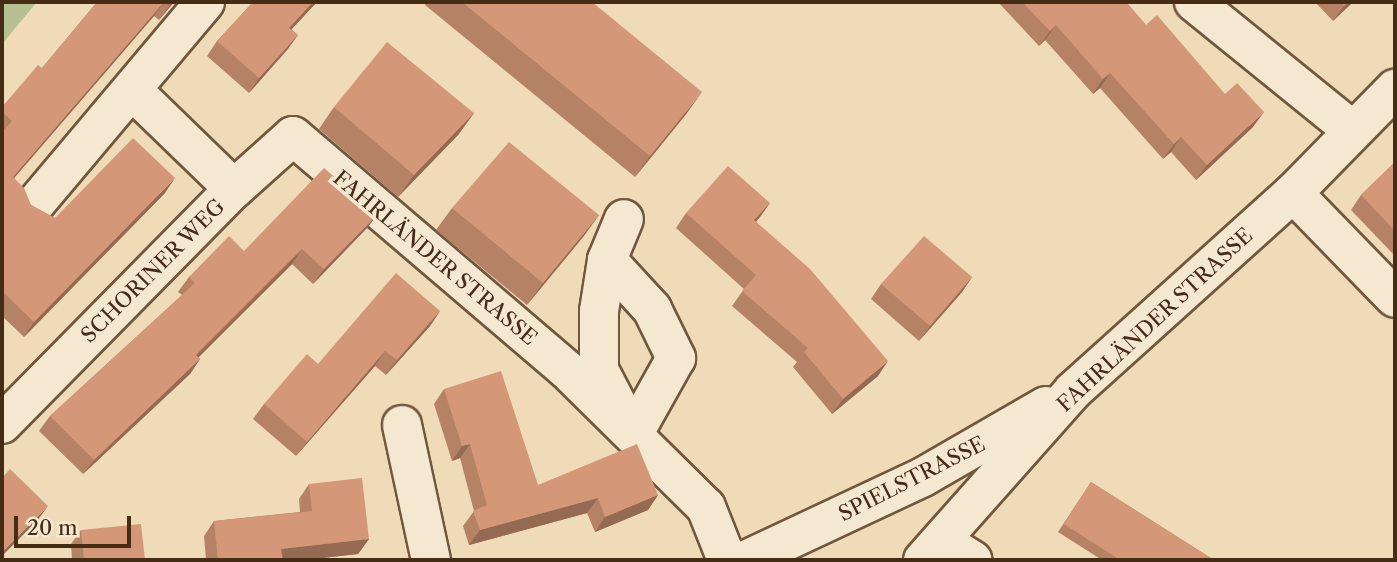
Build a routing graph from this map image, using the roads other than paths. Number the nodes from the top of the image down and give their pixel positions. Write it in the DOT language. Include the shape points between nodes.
graph roads {
  1 [pos="205,2"];
  2 [pos="1194,2"];
  3 [pos="1395,89"];
  4 [pos="132,90"];
  5 [pos="1352,130"];
  6 [pos="234,189"];
  7 [pos="1293,193"];
  8 [pos="35,204"];
  9 [pos="624,219"];
  10 [pos="607,260"];
  11 [pos="1395,298"];
  12 [pos="1073,391"];
  13 [pos="2,424"];
  14 [pos="402,425"];
  15 [pos="633,435"];
  16 [pos="946,554"];
  17 [pos="431,560"];
  18 [pos="727,560"];
  19 [pos="746,560"];
  1 -- 4 [label="street"];
  2 -- 5 [label="street"];
  3 -- 5 [label="street, FAHRLÄNDER STRASSE"];
  4 -- 6 [label="street, SCHORINER WEG"];
  4 -- 8 [label="street"];
  5 -- 7 [label="street, FAHRLÄNDER STRASSE"];
  6 -- 13 [label="street, SCHORINER WEG"];
  6 -- 15 [label="street, FAHRLÄNDER STRASSE" via="293,136 567,370"];
  7 -- 11 [label="street"];
  7 -- 12 [label="street, FAHRLÄNDER STRASSE"];
  9 -- 10 [label="street, FAHRLÄNDER STRASSE"];
  10 -- 15 [label="street, FAHRLÄNDER STRASSE" via="599,312 599,370"];
  10 -- 15 [label="street" via="652,309 676,358"];
  12 -- 16 [label="street, FAHRLÄNDER STRASSE"];
  12 -- 19 [label="street, SPIELSTRASSE" via="923,477"];
  14 -- 17 [label="street"];
  15 -- 18 [label="street, FAHRLÄNDER STRASSE" via="706,507"];
}
